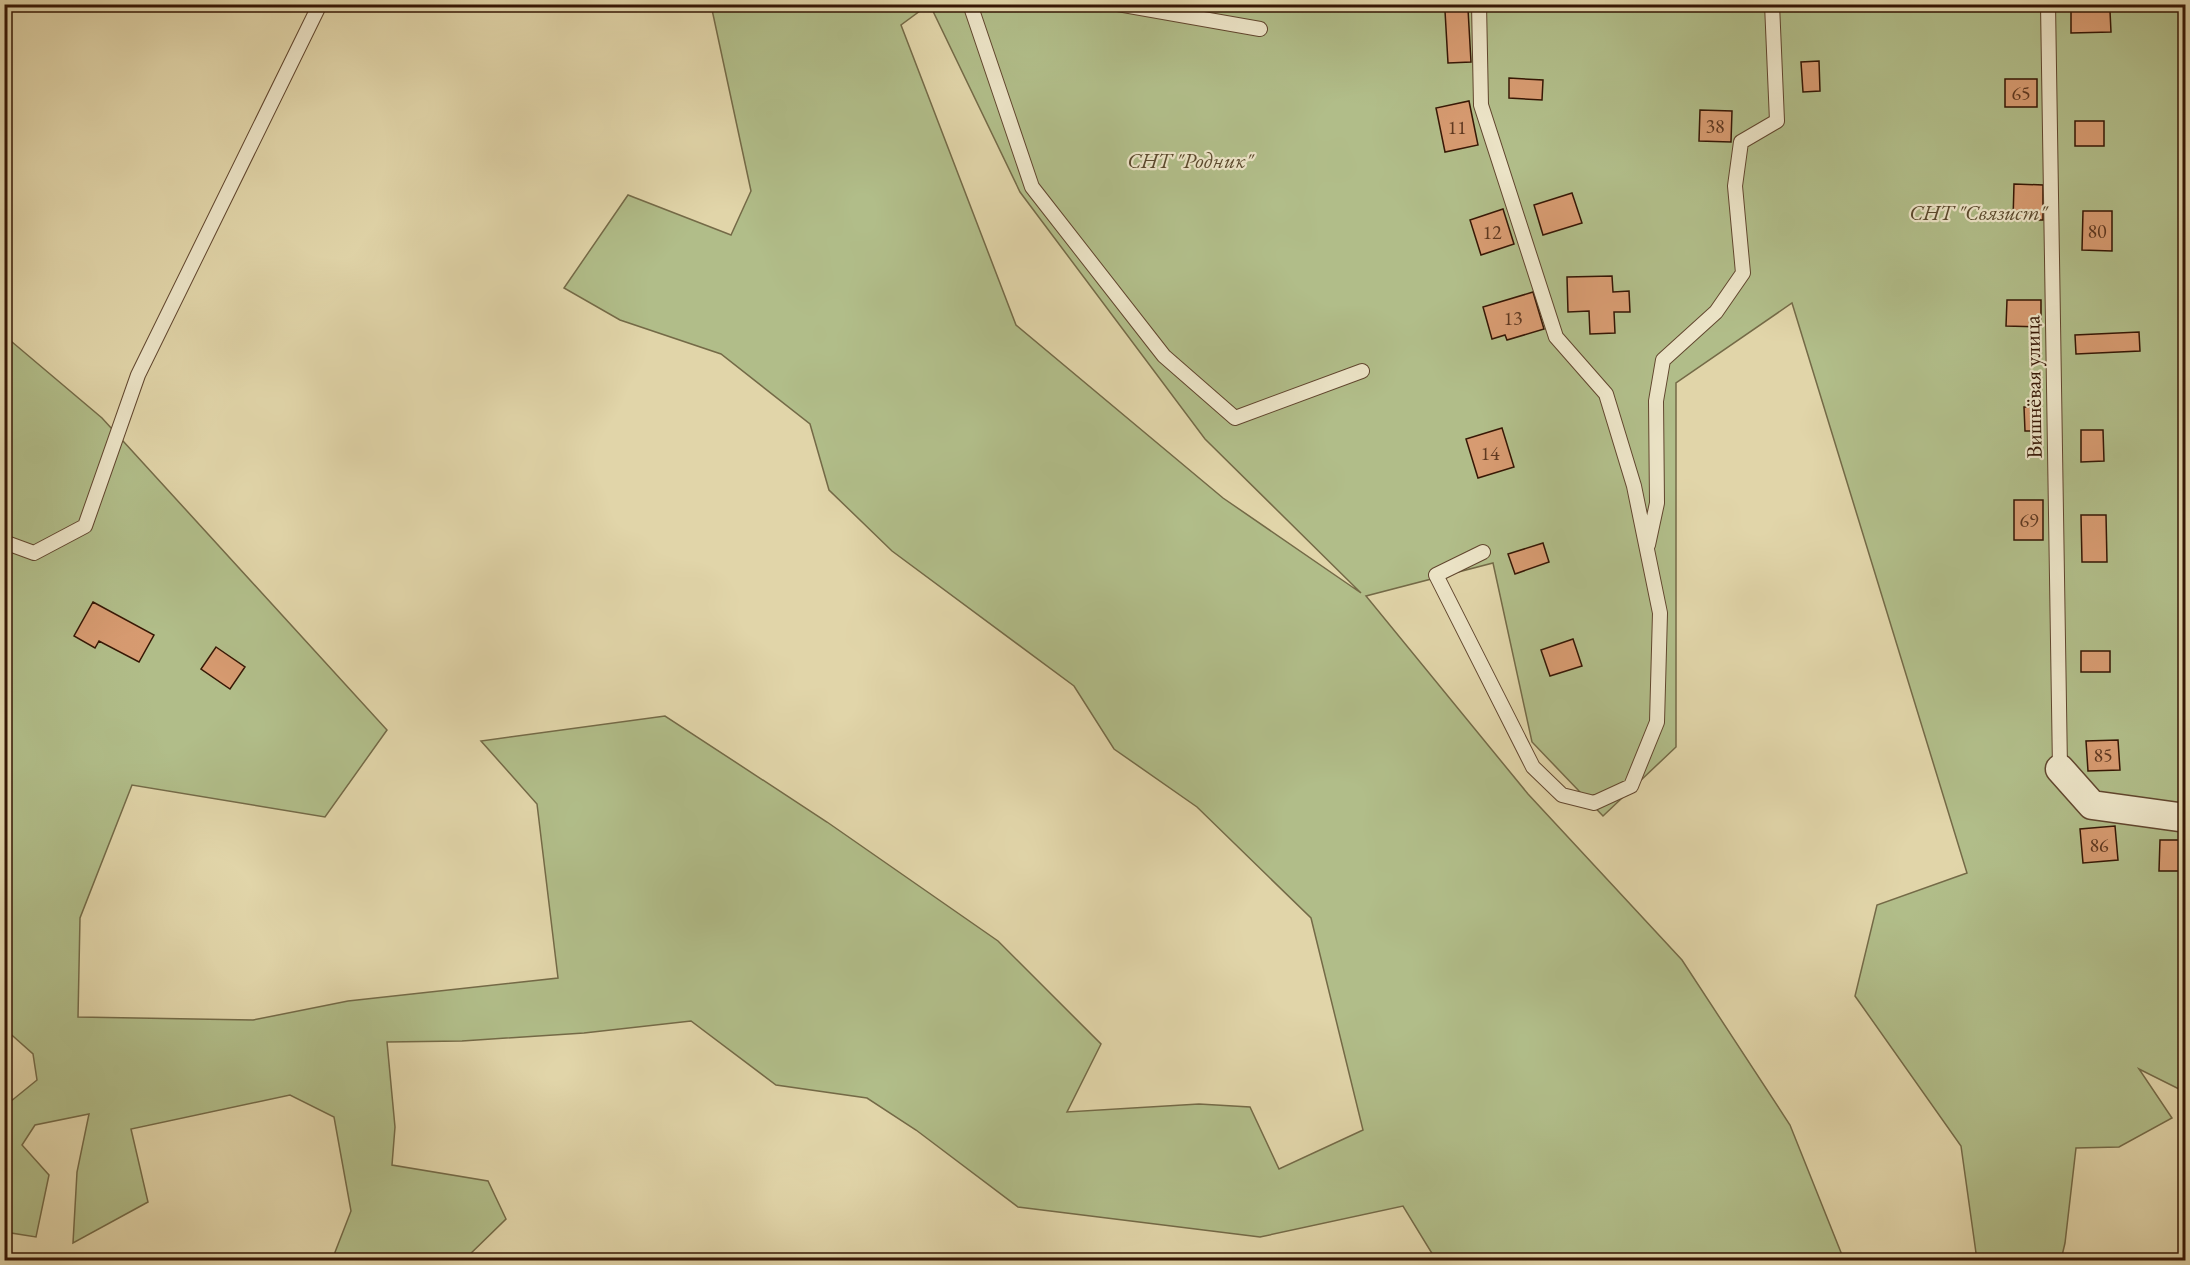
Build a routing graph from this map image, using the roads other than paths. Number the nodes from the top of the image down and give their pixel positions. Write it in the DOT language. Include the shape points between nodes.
graph roads {
  1 [pos="320,4"];
  2 [pos="970,4"];
  3 [pos="1118,4"];
  4 [pos="1479,4"];
  5 [pos="1772,4"];
  6 [pos="2048,4"];
  7 [pos="1260,29"];
  8 [pos="1362,371"];
  9 [pos="4,542"];
  10 [pos="1647,550"];
  11 [pos="1483,552"];
  12 [pos="2060,770"];
  13 [pos="2186,818"];
  1 -- 9 [label="lane" via="138,375 85,526 34,553"];
  2 -- 8 [label="lane" via="1032,188 1164,356 1235,418"];
  3 -- 7 [label="lane"];
  4 -- 10 [label="lane" via="1481,105 1556,337 1606,394 1634,486"];
  5 -- 10 [label="lane" via="1777,121 1741,142 1735,186 1743,273 1716,312 1663,360 1656,401 1657,503"];
  6 -- 12 [label="lane, Вишнёвая улица"];
  10 -- 11 [label="lane" via="1660,613 1657,722 1631,786 1594,803 1562,795 1533,766 1436,575"];
  12 -- 13 [label="street" via="2092,805"];
}
